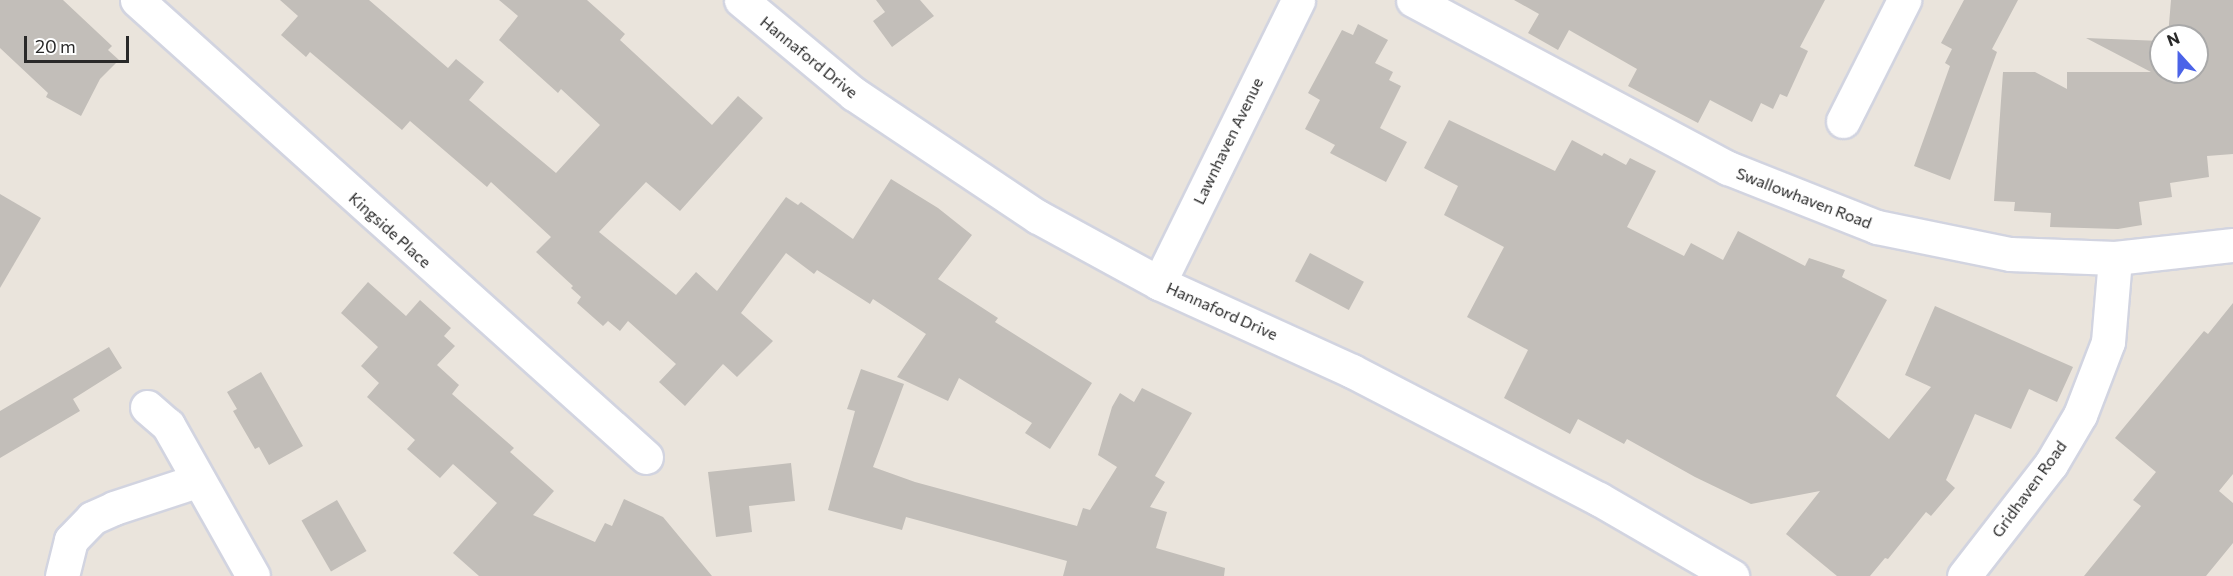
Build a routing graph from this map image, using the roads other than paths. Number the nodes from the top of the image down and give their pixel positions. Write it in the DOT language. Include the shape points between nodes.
graph roads {
  1 [pos="137,0"];
  2 [pos="741,0"];
  3 [pos="1298,0"];
  4 [pos="1413,0"];
  5 [pos="1904,0"];
  6 [pos="1843,121"];
  7 [pos="2233,246"];
  8 [pos="2115,258"];
  9 [pos="1159,283"];
  10 [pos="158,416"];
  11 [pos="646,457"];
  12 [pos="199,480"];
  13 [pos="62,576"];
  14 [pos="253,576"];
  15 [pos="1732,576"];
  16 [pos="1964,576"];
  1 -- 11 [label="street, Kingside Place"];
  2 -- 9 [label="street, Hannaford Drive" via="854,94 930,146 1038,217"];
  3 -- 9 [label="street, Lawnhaven Avenue"];
  4 -- 8 [label="street, Swallowhaven Road" via="1728,168 1876,227 2010,254"];
  5 -- 6 [label="street"];
  7 -- 8 [label="street, Swallowhaven Road"];
  8 -- 16 [label="street, Gridhaven Road" via="2108,342 2080,415 2051,464"];
  9 -- 15 [label="street, Hannaford Drive" via="1353,370 1599,499"];
  10 -- 12 [label="street"];
  12 -- 13 [label="street" via="92,518 71,540"];
  12 -- 14 [label="street"];
}
